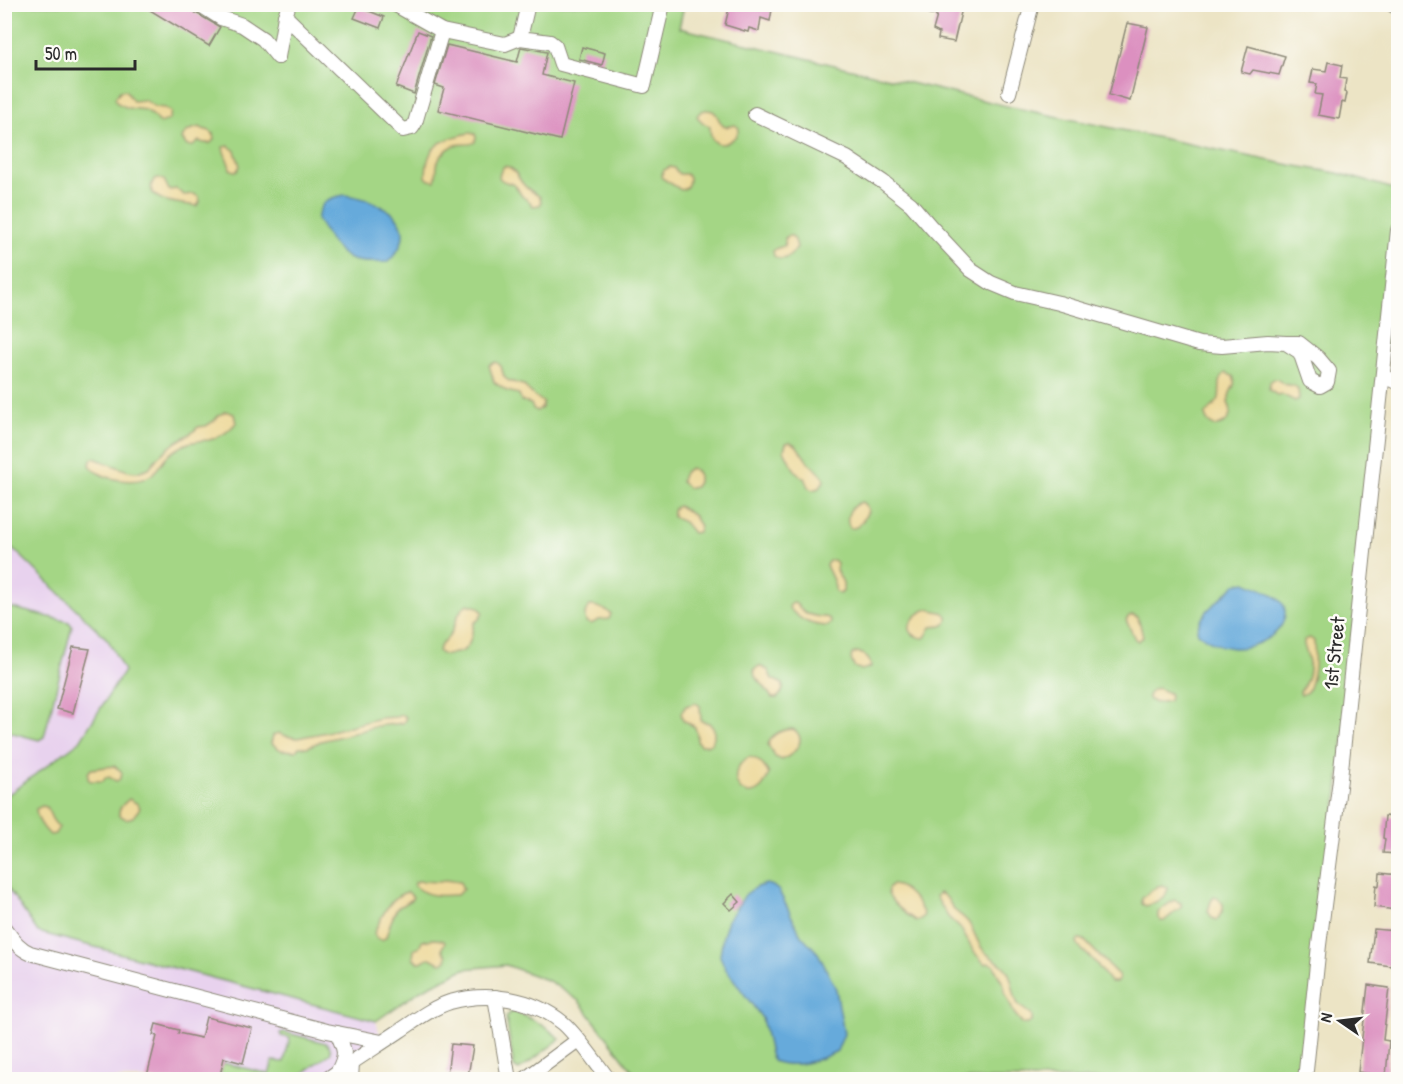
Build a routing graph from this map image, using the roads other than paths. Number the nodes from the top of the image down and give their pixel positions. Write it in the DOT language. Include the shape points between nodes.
graph roads {
  1 [pos="199,4"];
  2 [pos="394,4"];
  3 [pos="528,4"];
  4 [pos="663,4"];
  5 [pos="1032,4"];
  6 [pos="287,10"];
  7 [pos="442,31"];
  8 [pos="520,38"];
  9 [pos="1009,93"];
  10 [pos="755,114"];
  11 [pos="1398,230"];
  12 [pos="1286,343"];
  13 [pos="1383,378"];
  14 [pos="1398,382"];
  15 [pos="4,928"];
  16 [pos="495,997"];
  17 [pos="336,1033"];
  18 [pos="578,1040"];
  19 [pos="382,1042"];
  20 [pos="352,1062"];
  21 [pos="338,1071"];
  22 [pos="326,1080"];
  23 [pos="351,1080"];
  24 [pos="509,1080"];
  25 [pos="524,1080"];
  26 [pos="609,1080"];
  27 [pos="1305,1080"];
  1 -- 6 [label="street" via="263,39 278,57"];
  2 -- 7 [label="street"];
  3 -- 8 [label="street"];
  4 -- 8 [label="street" via="644,86 561,64 550,42"];
  5 -- 9 [label="street"];
  6 -- 7 [label="street" via="403,130 415,123"];
  7 -- 8 [label="street" via="505,44"];
  10 -- 12 [label="street" via="848,158 884,182 911,204 971,270 1007,290 1199,344"];
  11 -- 13 [label="street, 1st Street"];
  13 -- 14 [label="street"];
  13 -- 27 [label="street, 1st Street"];
  15 -- 17 [label="street" via="18,946 30,953"];
  16 -- 18 [label="street" via="515,999 549,1014"];
  16 -- 19 [label="street" via="448,1003"];
  16 -- 24 [label="street"];
  17 -- 19 [label="street"];
  17 -- 21 [label="street" via="345,1052"];
  18 -- 25 [label="street"];
  18 -- 26 [label="street"];
  19 -- 20 [label="street"];
  20 -- 21 [label="street"];
  20 -- 23 [label="street"];
  21 -- 22 [label="street"];
}
